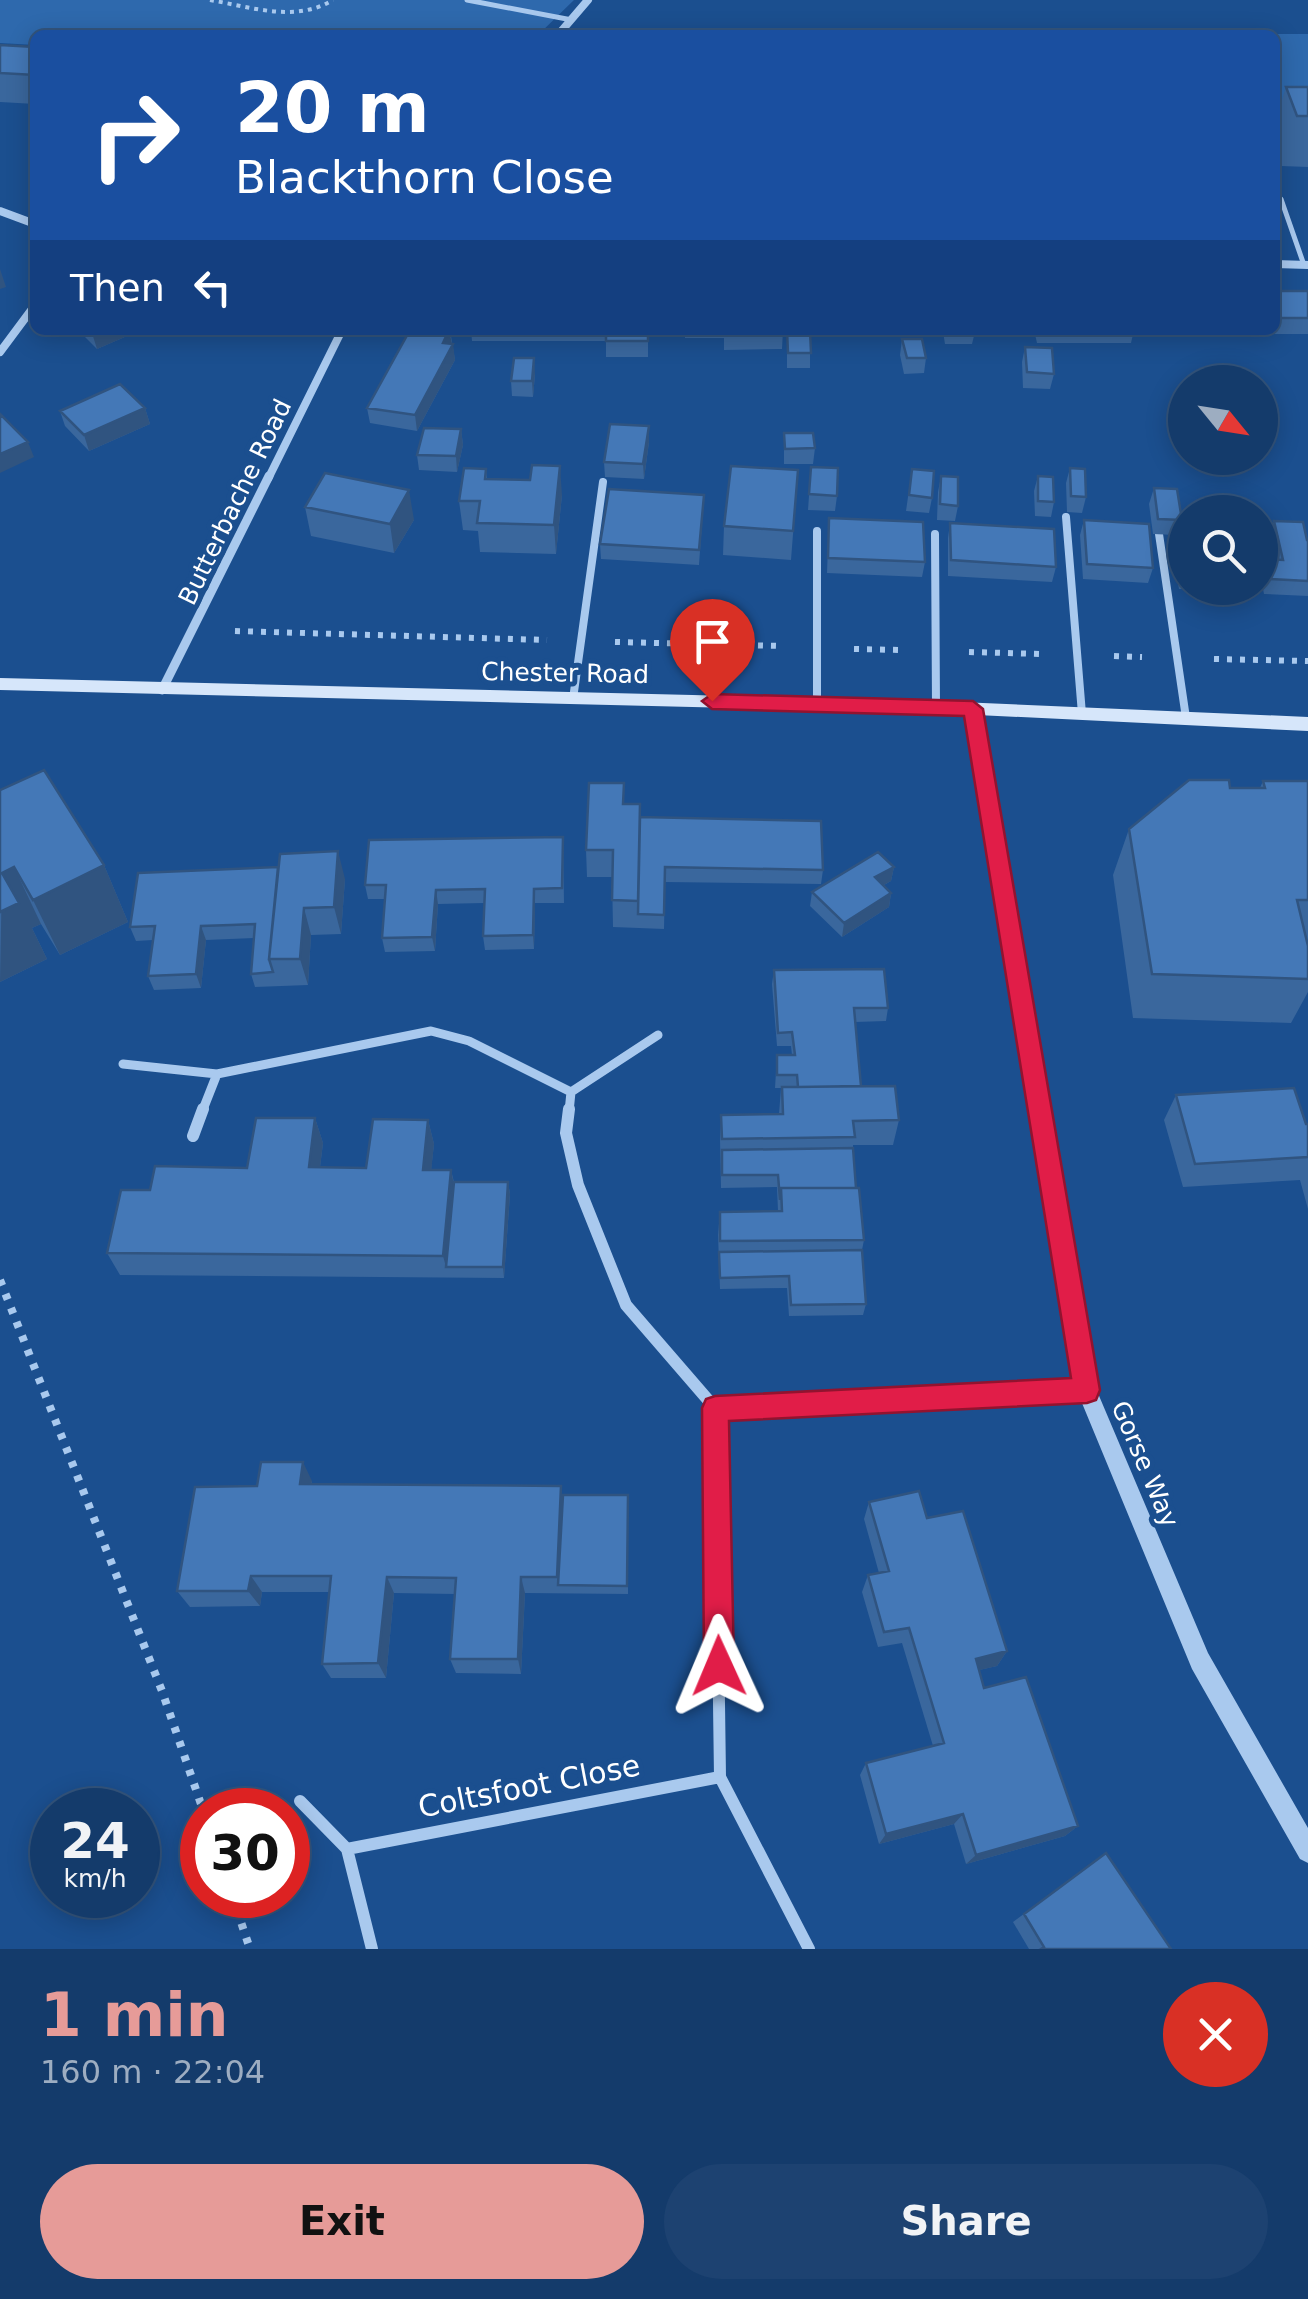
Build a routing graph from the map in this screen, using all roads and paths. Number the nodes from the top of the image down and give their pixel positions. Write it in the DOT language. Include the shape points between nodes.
graph roads {
  1 [pos="210,0"];
  2 [pos="333,0"];
  3 [pos="466,0"];
  4 [pos="588,0"];
  5 [pos="572,20"];
  6 [pos="563,30"];
  7 [pos="1280,199"];
  8 [pos="0,211"];
  9 [pos="30,222"];
  10 [pos="1280,264"];
  11 [pos="1306,265"];
  12 [pos="30,312"];
  13 [pos="340,335"];
  14 [pos="0,352"];
  15 [pos="603,482"];
  16 [pos="1066,518"];
  17 [pos="816,531"];
  18 [pos="934,534"];
  19 [pos="1159,534"];
  20 [pos="194,629"];
  21 [pos="580,641"];
  22 [pos="816,648"];
  23 [pos="935,651"];
  24 [pos="1077,655"];
  25 [pos="1178,658"];
  26 [pos="1308,661"];
  27 [pos="0,684"];
  28 [pos="162,690"];
  29 [pos="573,698"];
  30 [pos="818,703"];
  31 [pos="936,706"];
  32 [pos="973,709"];
  33 [pos="1082,714"];
  34 [pos="1186,720"];
  35 [pos="1308,724"];
  36 [pos="658,1034"];
  37 [pos="123,1064"];
  38 [pos="217,1074"];
  39 [pos="572,1092"];
  40 [pos="193,1136"];
  41 [pos="0,1280"];
  42 [pos="1087,1390"];
  43 [pos="715,1408"];
  44 [pos="720,1777"];
  45 [pos="195,1788"];
  46 [pos="310,1810"];
  47 [pos="347,1849"];
  48 [pos="1308,1852"];
  49 [pos="240,1918"];
  50 [pos="250,1949"];
  51 [pos="372,1949"];
  52 [pos="810,1949"];
  1 -- 2 [label="path" via="294,12"];
  3 -- 5 [label="lane"];
  4 -- 5 [label="street"];
  5 -- 6 [label="street"];
  7 -- 11 [label="lane"];
  8 -- 9 [label="street"];
  10 -- 11 [label="street"];
  12 -- 14 [label="street"];
  13 -- 20 [label="street, Butterbache Road"];
  15 -- 21 [label="lane"];
  16 -- 24 [label="lane"];
  17 -- 22 [label="lane"];
  18 -- 23 [label="lane"];
  19 -- 25 [label="lane"];
  20 -- 21 [label="path"];
  20 -- 28 [label="street, Butterbache Road"];
  21 -- 22 [label="path"];
  21 -- 29 [label="lane"];
  22 -- 23 [label="path"];
  22 -- 30 [label="lane"];
  23 -- 24 [label="path"];
  23 -- 31 [label="lane"];
  24 -- 25 [label="path"];
  24 -- 33 [label="lane"];
  25 -- 26 [label="path"];
  25 -- 34 [label="lane"];
  27 -- 28 [label="main road, Chester Road"];
  28 -- 29 [label="main road, Chester Road"];
  29 -- 30 [label="main road, Chester Road"];
  30 -- 31 [label="main road, Chester Road"];
  31 -- 32 [label="main road, Chester Road"];
  32 -- 33 [label="main road, Chester Road"];
  32 -- 42 [label="street, Gorse Way"];
  33 -- 34 [label="main road, Chester Road"];
  34 -- 35 [label="main road, Chester Road"];
  36 -- 39 [label="street"];
  37 -- 38 [label="street"];
  38 -- 39 [label="street" via="430,1031 469,1041"];
  38 -- 40 [label="street"];
  39 -- 43 [label="street" via="566,1133 578,1184 626,1305"];
  41 -- 45 [label="path"];
  42 -- 43 [label="street"];
  42 -- 48 [label="street, Gorse Way" via="1200,1661"];
  43 -- 44 [label="street"];
  44 -- 47 [label="street, Coltsfoot Close"];
  44 -- 52 [label="street"];
  46 -- 47 [label="street"];
  47 -- 51 [label="street"];
  49 -- 50 [label="path"];
}
